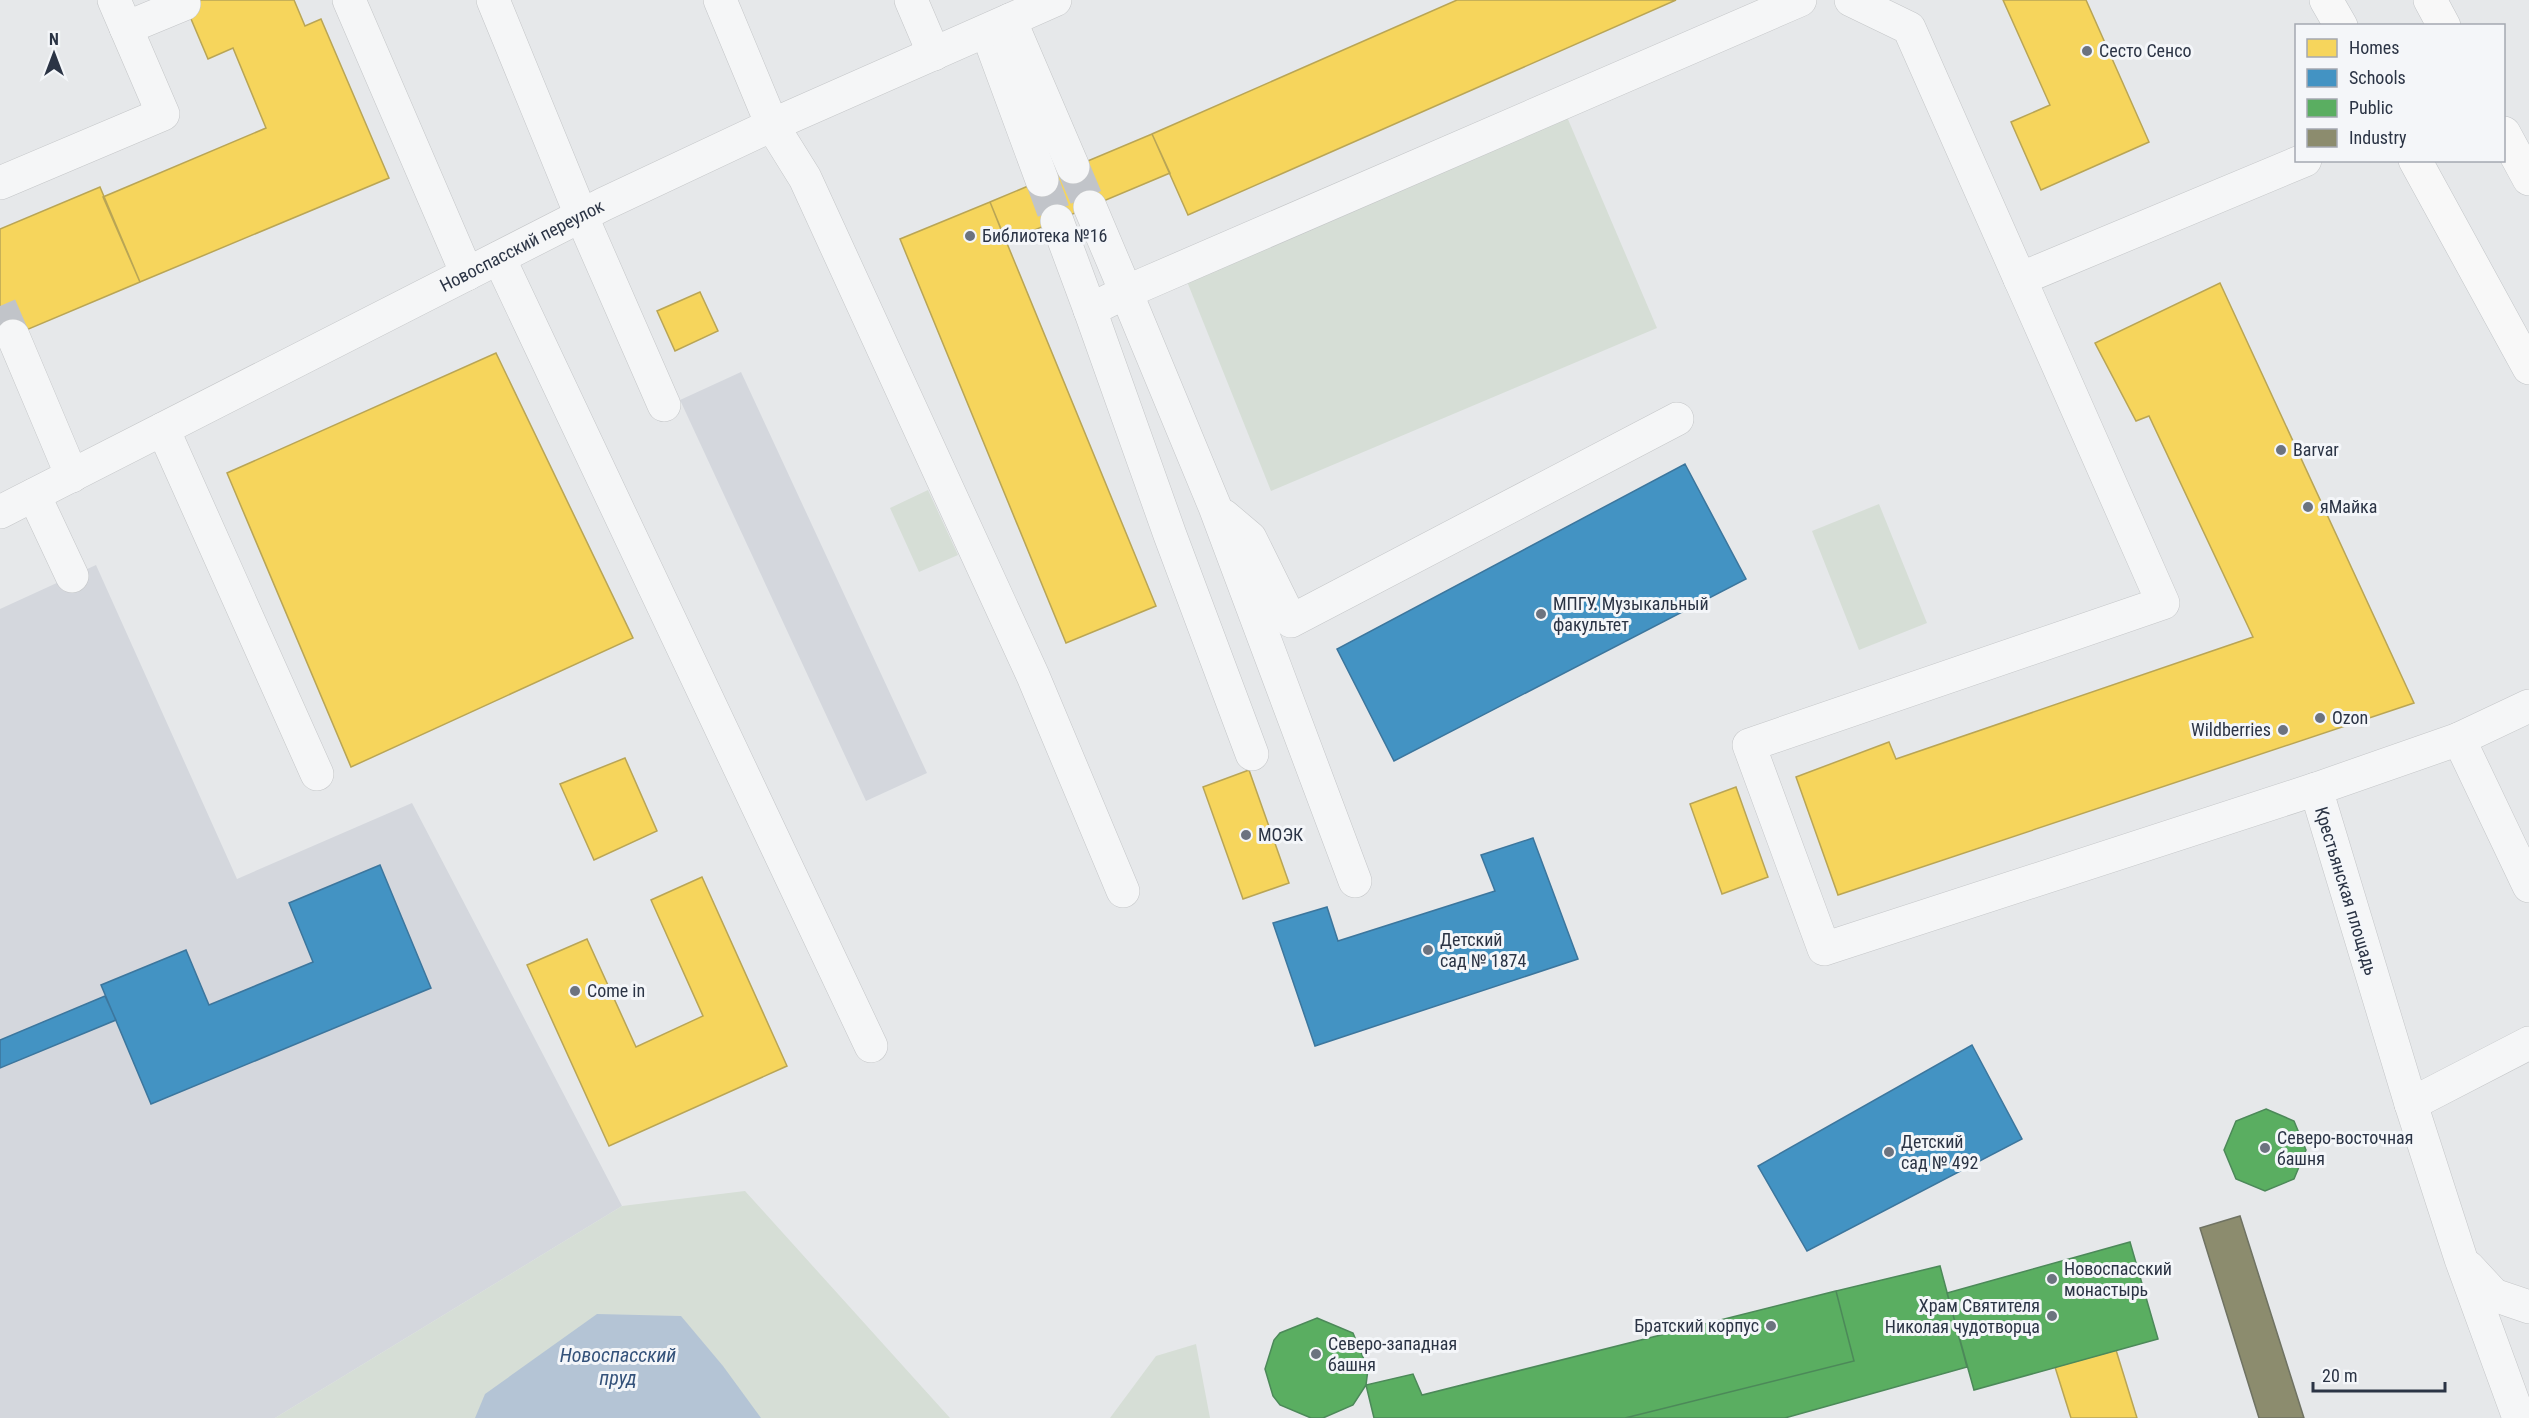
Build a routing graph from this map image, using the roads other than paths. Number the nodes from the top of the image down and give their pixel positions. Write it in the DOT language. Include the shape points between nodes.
graph roads {
  1 [pos="349,0"];
  2 [pos="493,0"];
  3 [pos="720,0"];
  4 [pos="911,0"];
  5 [pos="1055,0"];
  6 [pos="1800,0"];
  7 [pos="1851,0"];
  8 [pos="2326,0"];
  9 [pos="2430,0"];
  10 [pos="184,4"];
  11 [pos="120,14"];
  12 [pos="2340,24"];
  13 [pos="2443,24"];
  14 [pos="999,26"];
  15 [pos="934,54"];
  16 [pos="772,124"];
  17 [pos="2505,135"];
  18 [pos="2300,162"];
  19 [pos="2416,162"];
  20 [pos="1073,167"];
  21 [pos="2529,179"];
  22 [pos="1042,180"];
  23 [pos="0,183"];
  24 [pos="1090,207"];
  25 [pos="581,215"];
  26 [pos="1057,221"];
  27 [pos="500,258"];
  28 [pos="467,274"];
  29 [pos="2020,279"];
  30 [pos="1126,292"];
  31 [pos="1090,310"];
  32 [pos="13,336"];
  33 [pos="2529,368"];
  34 [pos="664,405"];
  35 [pos="1677,419"];
  36 [pos="163,429"];
  37 [pos="72,476"];
  38 [pos="34,495"];
  39 [pos="1215,507"];
  40 [pos="0,512"];
  41 [pos="72,576"];
  42 [pos="2529,706"];
  43 [pos="2459,739"];
  44 [pos="1252,754"];
  45 [pos="317,774"];
  46 [pos="2316,789"];
  47 [pos="1355,881"];
  48 [pos="2529,886"];
  49 [pos="1123,891"];
  50 [pos="2529,1043"];
  51 [pos="871,1046"];
  52 [pos="2411,1104"];
  53 [pos="2461,1259"];
  54 [pos="2529,1307"];
  55 [pos="2519,1418"];
  1 -- 28 [label="street"];
  2 -- 25 [label="street"];
  3 -- 16 [label="street"];
  4 -- 15 [label="street"];
  5 -- 14 [label="street, Новоспасский переулок"];
  6 -- 30 [label="street"];
  7 -- 29 [label="street" via="1909,28"];
  8 -- 12 [label="main road"];
  9 -- 13 [label="main road"];
  10 -- 11 [label="street"];
  11 -- 23 [label="street" via="163,114"];
  14 -- 15 [label="street, Новоспасский переулок"];
  14 -- 20 [label="street"];
  14 -- 22 [label="street"];
  15 -- 16 [label="street, Новоспасский переулок"];
  16 -- 25 [label="street, Новоспасский переулок"];
  16 -- 49 [label="street" via="805,178 1033,676"];
  17 -- 21 [label="main road"];
  18 -- 29 [label="street"];
  19 -- 33 [label="main road"];
  24 -- 30 [label="street"];
  25 -- 27 [label="street, Новоспасский переулок"];
  25 -- 34 [label="street"];
  26 -- 31 [label="street"];
  27 -- 28 [label="street, Новоспасский переулок"];
  27 -- 51 [label="street"];
  28 -- 36 [label="street, Новоспасский переулок"];
  29 -- 46 [label="street" via="2163,603 1749,745 1824,949"];
  30 -- 31 [label="street"];
  30 -- 39 [label="street"];
  31 -- 44 [label="street"];
  32 -- 37 [label="street"];
  35 -- 39 [label="street" via="1291,621 1250,538"];
  36 -- 37 [label="street, Новоспасский переулок"];
  36 -- 45 [label="street"];
  37 -- 38 [label="street, Новоспасский переулок"];
  38 -- 40 [label="street, Новоспасский переулок"];
  38 -- 41 [label="street"];
  39 -- 47 [label="street"];
  42 -- 43 [label="street, Крестьянская площадь"];
  43 -- 46 [label="street, Крестьянская площадь"];
  43 -- 48 [label="street"];
  46 -- 52 [label="street, Крестьянская площадь"];
  50 -- 52 [label="street"];
  52 -- 53 [label="street, Крестьянская площадь"];
  53 -- 54 [label="street, Крестьянская площадь" via="2494,1295"];
  53 -- 55 [label="street, Крестьянская площадь"];
}
